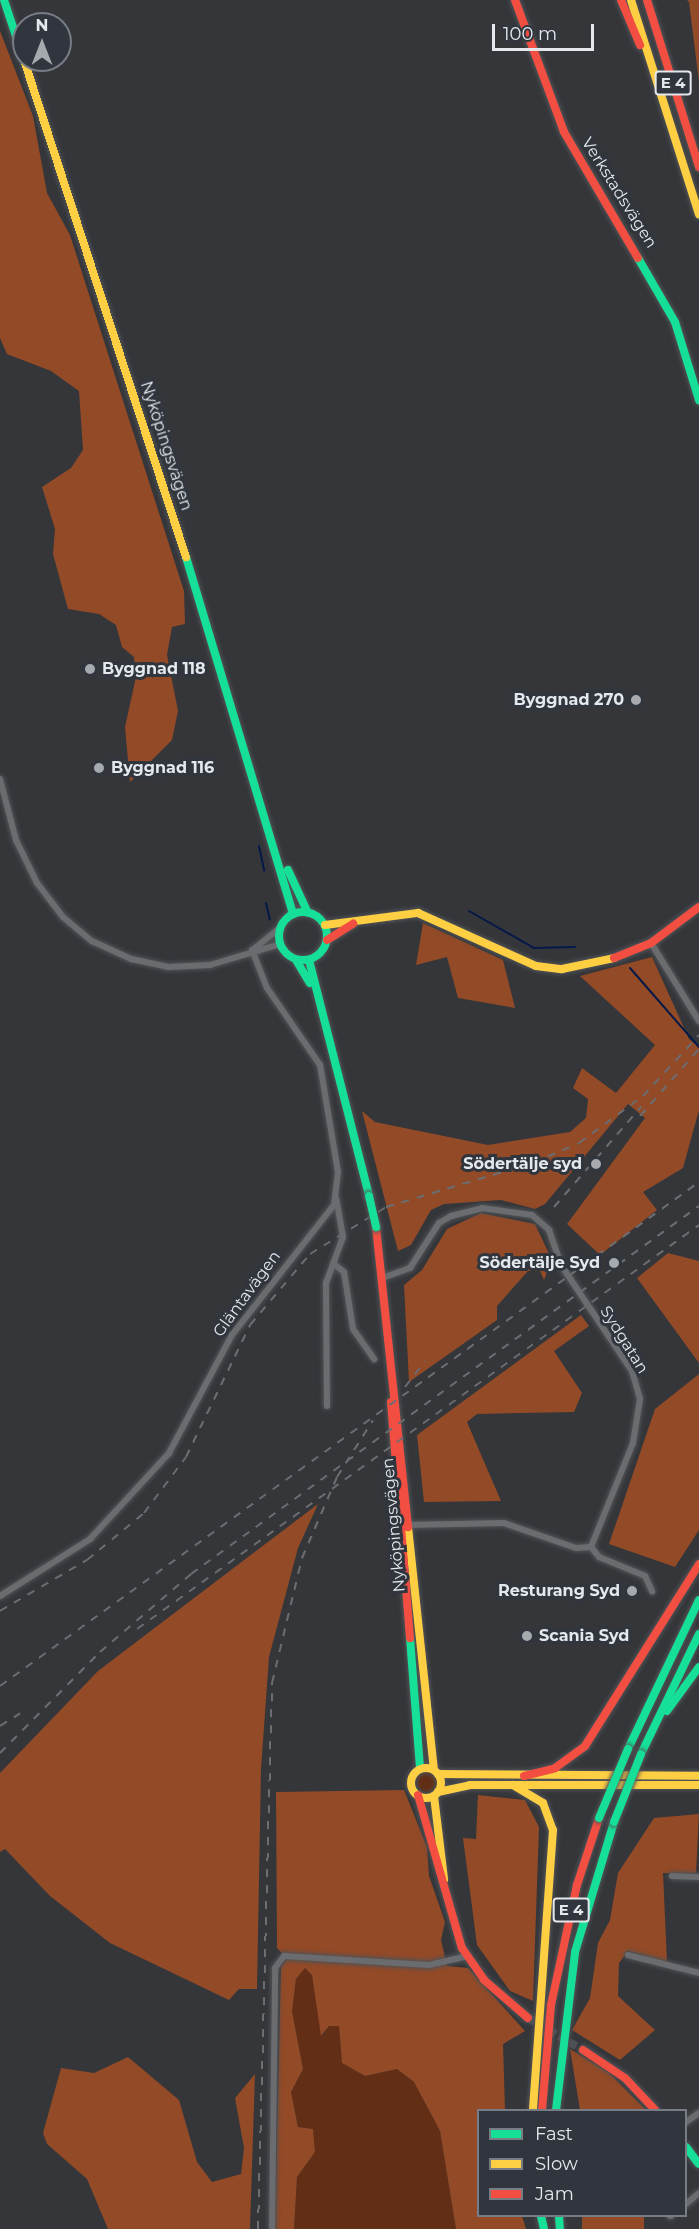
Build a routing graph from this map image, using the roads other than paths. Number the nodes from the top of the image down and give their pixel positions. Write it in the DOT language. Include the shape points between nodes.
graph roads {
  1 [pos="4,0"];
  2 [pos="515,0"];
  3 [pos="621,0"];
  4 [pos="631,0"];
  5 [pos="646,0"];
  6 [pos="12,24"];
  7 [pos="28,72"];
  8 [pos="658,83"];
  9 [pos="699,167"];
  10 [pos="699,215"];
  11 [pos="699,400"];
  12 [pos="0,779"];
  13 [pos="276,842"];
  14 [pos="699,907"];
  15 [pos="308,913"];
  16 [pos="293,914"];
  17 [pos="358,921"];
  18 [pos="325,925"];
  19 [pos="280,928"];
  20 [pos="327,940"];
  21 [pos="651,943"];
  22 [pos="280,944"];
  23 [pos="252,950"];
  24 [pos="296,960"];
  25 [pos="309,960"];
  26 [pos="314,988"];
  27 [pos="699,1021"];
  28 [pos="336,1198"];
  29 [pos="334,1264"];
  30 [pos="385,1277"];
  31 [pos="374,1359"];
  32 [pos="327,1406"];
  33 [pos="406,1525"];
  34 [pos="591,1546"];
  35 [pos="699,1563"];
  36 [pos="652,1591"];
  37 [pos="0,1596"];
  38 [pos="699,1600"];
  39 [pos="699,1634"];
  40 [pos="699,1667"];
  41 [pos="650,1736"];
  42 [pos="420,1769"];
  43 [pos="436,1772"];
  44 [pos="524,1776"];
  45 [pos="699,1776"];
  46 [pos="513,1785"];
  47 [pos="699,1785"];
  48 [pos="436,1794"];
  49 [pos="418,1795"];
  50 [pos="672,1876"];
  51 [pos="699,1877"];
  52 [pos="448,1909"];
  53 [pos="628,1955"];
  54 [pos="467,1956"];
  55 [pos="699,1973"];
  56 [pos="528,2018"];
  57 [pos="583,2050"];
  58 [pos="533,2109"];
  59 [pos="542,2109"];
  60 [pos="556,2109"];
  61 [pos="654,2109"];
  62 [pos="687,2148"];
  63 [pos="699,2164"];
  64 [pos="699,2193"];
  65 [pos="687,2203"];
  66 [pos="272,2229"];
  1 -- 6 [label="main road, Nyköpingsvägen"];
  2 -- 11 [label="main road, Verkstadsvägen" via="564,132 675,322"];
  3 -- 8 [label="main road"];
  4 -- 8 [label="main road, E 4"];
  5 -- 9 [label="main road, E 4"];
  7 -- 13 [label="main road, Nyköpingsvägen"];
  8 -- 10 [label="main road, E 4"];
  12 -- 23 [label="street" via="16,840 37,883 63,917 92,941 131,959 168,967 210,965"];
  13 -- 15 [label="main road, Nyköpingsvägen"];
  13 -- 16 [label="main road, Nyköpingsvägen"];
  14 -- 21 [label="main road"];
  15 -- 16 [label="main road"];
  15 -- 18 [label="main road"];
  16 -- 19 [label="main road"];
  17 -- 18 [label="main road"];
  17 -- 20 [label="main road"];
  17 -- 21 [label="main road" via="418,913 536,966 562,969 601,963"];
  18 -- 20 [label="main road"];
  19 -- 22 [label="main road"];
  19 -- 23 [label="street"];
  20 -- 25 [label="main road"];
  21 -- 27 [label="street"];
  22 -- 23 [label="street"];
  22 -- 24 [label="main road"];
  23 -- 28 [label="street" via="267,988 320,1065 337,1160"];
  24 -- 25 [label="main road"];
  24 -- 26 [label="main road, Nyköpingsvägen"];
  25 -- 26 [label="main road, Nyköpingsvägen"];
  26 -- 30 [label="main road, Nyköpingsvägen, bridge" via="369,1196"];
  28 -- 29 [label="street" via="343,1237"];
  28 -- 37 [label="street, Gläntavägen" via="232,1335 170,1453 90,1539"];
  29 -- 31 [label="street" via="344,1272 353,1329"];
  29 -- 32 [label="street" via="326,1283"];
  30 -- 33 [label="main road, Nyköpingsvägen"];
  30 -- 34 [label="street, Sydgatan" via="410,1268 439,1222 465,1210 515,1209 549,1230 561,1265 632,1371 640,1399 633,1443"];
  33 -- 34 [label="street" via="504,1523 576,1548"];
  33 -- 42 [label="main road, Nyköpingsvägen"];
  33 -- 43 [label="main road, Nyköpingsvägen"];
  34 -- 36 [label="street" via="599,1557 645,1576"];
  35 -- 44 [label="main road" via="585,1746 555,1768"];
  38 -- 59 [label="main road, E 4, bridge" via="628,1749 576,1885 553,1995"];
  39 -- 41 [label="main road, E 4"];
  40 -- 41 [label="main road"];
  41 -- 60 [label="main road, E 4, bridge" via="614,1821 575,1952"];
  42 -- 43 [label="main road"];
  42 -- 49 [label="main road, Nyköpingsvägen" via="412,1781"];
  43 -- 44 [label="main road"];
  43 -- 48 [label="main road, Nyköpingsvägen"];
  44 -- 45 [label="main road"];
  46 -- 47 [label="main road"];
  46 -- 48 [label="main road"];
  46 -- 58 [label="main road" via="543,1803 553,1830"];
  48 -- 49 [label="main road"];
  48 -- 52 [label="main road"];
  49 -- 52 [label="main road"];
  50 -- 51 [label="street"];
  52 -- 54 [label="main road"];
  53 -- 55 [label="street"];
  54 -- 56 [label="main road" via="484,1980"];
  54 -- 66 [label="street" via="429,1965 284,1956 275,1968"];
  57 -- 61 [label="main road" via="625,2078"];
  62 -- 63 [label="main road"];
  64 -- 65 [label="street"];
}
